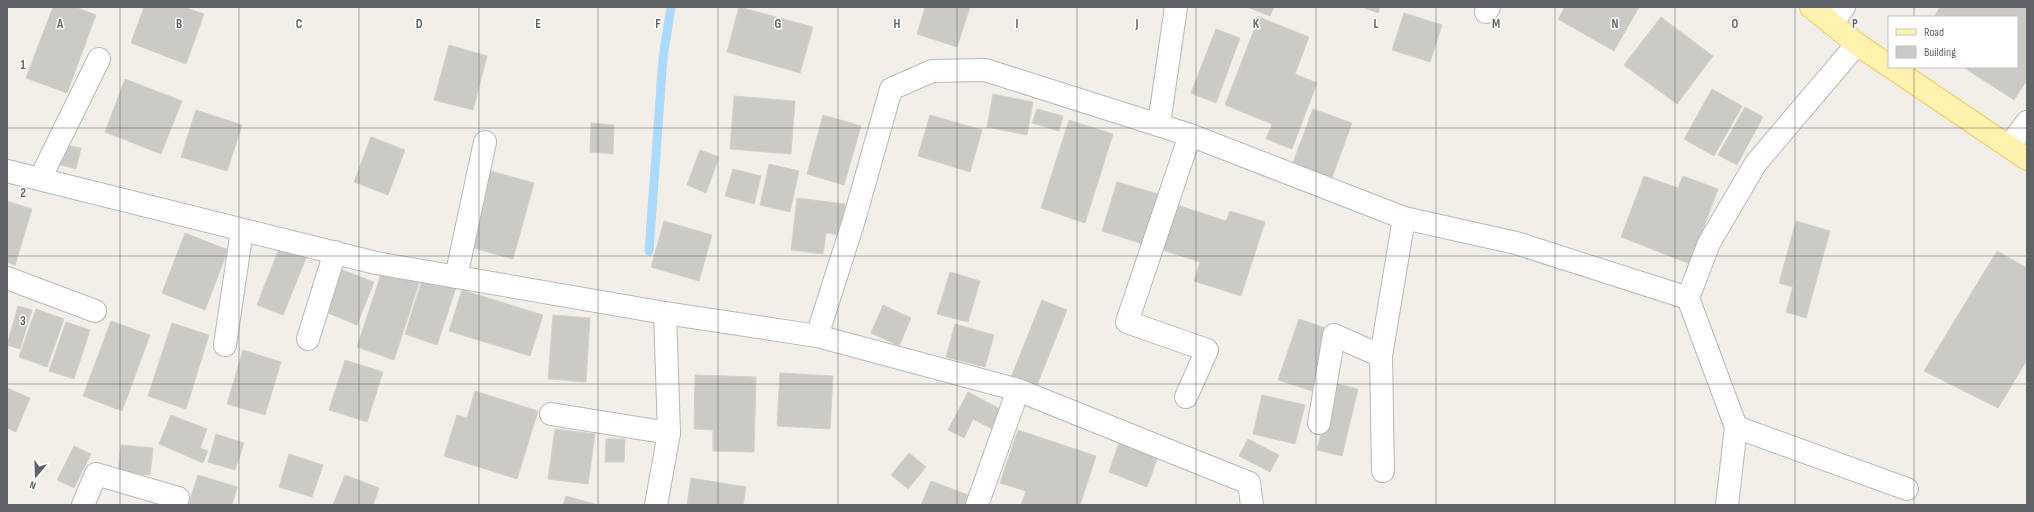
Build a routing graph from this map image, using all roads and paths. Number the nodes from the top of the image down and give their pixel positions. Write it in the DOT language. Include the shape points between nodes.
graph roads {
  1 [pos="1176,7"];
  2 [pos="1811,7"];
  3 [pos="1838,15"];
  4 [pos="1856,44"];
  5 [pos="99,59"];
  6 [pos="1888,65"];
  7 [pos="1893,68"];
  8 [pos="2027,122"];
  9 [pos="1159,124"];
  10 [pos="1190,135"];
  11 [pos="485,142"];
  12 [pos="2009,146"];
  13 [pos="2027,159"];
  14 [pos="7,171"];
  15 [pos="40,180"];
  16 [pos="1404,218"];
  17 [pos="242,230"];
  18 [pos="335,252"];
  19 [pos="456,277"];
  20 [pos="7,278"];
  21 [pos="1688,298"];
  22 [pos="95,311"];
  23 [pos="666,313"];
  24 [pos="817,336"];
  25 [pos="308,339"];
  26 [pos="225,345"];
  27 [pos="1381,356"];
  28 [pos="1018,390"];
  29 [pos="1186,397"];
  30 [pos="551,414"];
  31 [pos="1319,423"];
  32 [pos="1736,427"];
  33 [pos="669,433"];
  34 [pos="1383,471"];
  35 [pos="1907,489"];
  36 [pos="178,498"];
  37 [pos="83,505"];
  38 [pos="656,505"];
  39 [pos="977,505"];
  40 [pos="1252,505"];
  41 [pos="1727,505"];
  1 -- 9 [label="street"];
  2 -- 3 [label="main road"];
  3 -- 4 [label="main road"];
  4 -- 6 [label="main road"];
  4 -- 21 [label="street" via="1756,163 1709,244"];
  5 -- 15 [label="street"];
  7 -- 12 [label="main road"];
  8 -- 12 [label="street"];
  9 -- 10 [label="street"];
  9 -- 24 [label="street" via="985,70 932,71 892,89"];
  10 -- 16 [label="street"];
  10 -- 29 [label="street" via="1127,322 1207,350"];
  11 -- 19 [label="street"];
  12 -- 13 [label="main road"];
  14 -- 15 [label="street"];
  15 -- 17 [label="street"];
  16 -- 21 [label="street" via="1516,242"];
  16 -- 27 [label="street"];
  17 -- 18 [label="street"];
  17 -- 26 [label="street"];
  18 -- 19 [label="street" via="376,263"];
  18 -- 25 [label="street"];
  19 -- 23 [label="street"];
  20 -- 22 [label="street"];
  21 -- 32 [label="street"];
  23 -- 24 [label="street"];
  23 -- 33 [label="street"];
  24 -- 28 [label="street"];
  27 -- 31 [label="street" via="1334,335"];
  27 -- 34 [label="street"];
  28 -- 39 [label="street"];
  28 -- 40 [label="street" via="1249,483"];
  30 -- 33 [label="street"];
  32 -- 35 [label="street"];
  32 -- 41 [label="street"];
  33 -- 38 [label="street"];
  36 -- 37 [label="street" via="96,474"];
}
